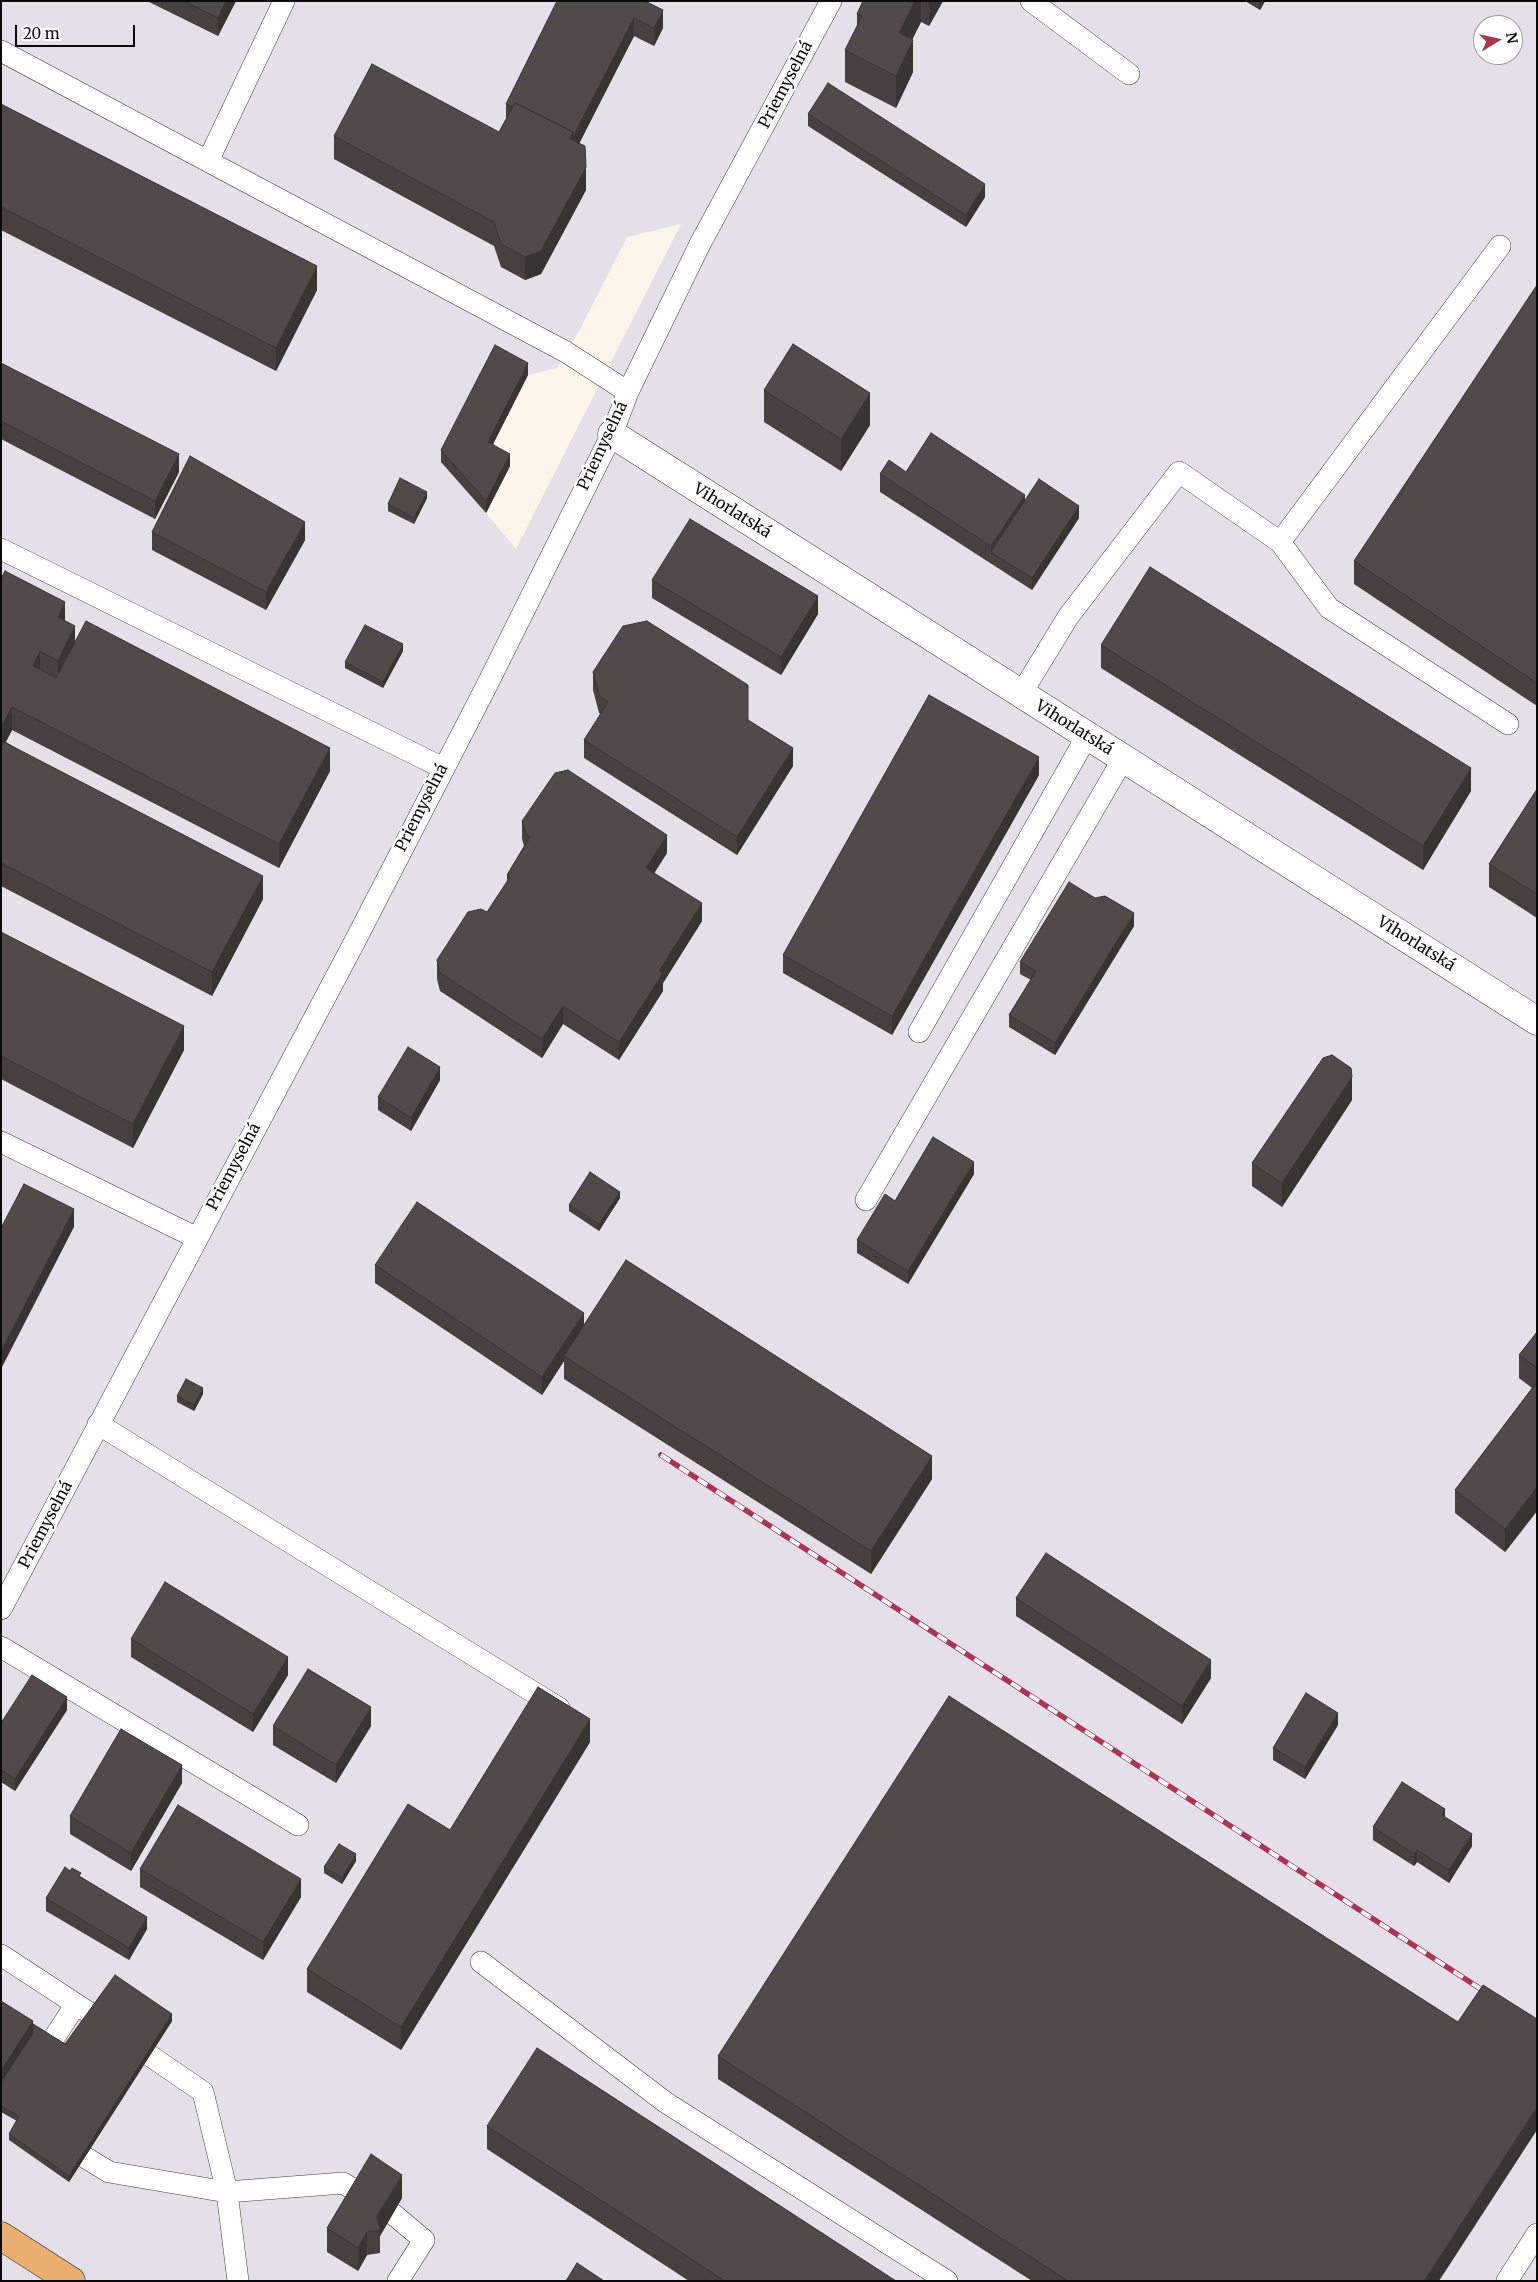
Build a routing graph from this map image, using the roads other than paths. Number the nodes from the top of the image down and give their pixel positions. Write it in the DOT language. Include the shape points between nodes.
graph roads {
  1 [pos="284,1"];
  2 [pos="831,1"];
  3 [pos="1031,1"];
  4 [pos="1,52"];
  5 [pos="1129,74"];
  6 [pos="208,161"];
  7 [pos="1500,246"];
  8 [pos="628,392"];
  9 [pos="612,434"];
  10 [pos="1280,542"];
  11 [pos="1,548"];
  12 [pos="1021,694"];
  13 [pos="1508,724"];
  14 [pos="1087,736"];
  15 [pos="1124,759"];
  16 [pos="443,768"];
  17 [pos="1537,1021"];
  18 [pos="919,1032"];
  19 [pos="1,1142"];
  20 [pos="866,1200"];
  21 [pos="197,1238"];
  22 [pos="98,1424"];
  23 [pos="1,1609"];
  24 [pos="1,1647"];
  25 [pos="559,1708"];
  26 [pos="298,1825"];
  27 [pos="1,1955"];
  28 [pos="481,1962"];
  29 [pos="76,2004"];
  30 [pos="29,2076"];
  31 [pos="42,2130"];
  32 [pos="227,2192"];
  33 [pos="361,2194"];
  34 [pos="393,2214"];
  35 [pos="1537,2234"];
  36 [pos="1,2236"];
  37 [pos="71,2281"];
  38 [pos="238,2281"];
  39 [pos="398,2281"];
  40 [pos="947,2281"];
  41 [pos="1507,2281"];
  1 -- 6 [label="lane"];
  2 -- 8 [label="lane, Priemyselná" via="700,244"];
  3 -- 5 [label="lane"];
  4 -- 6 [label="lane"];
  6 -- 8 [label="lane" via="566,352"];
  7 -- 10 [label="lane"];
  8 -- 9 [label="lane, Priemyselná"];
  9 -- 12 [label="street, Vihorlatská"];
  9 -- 16 [label="lane, Priemyselná"];
  10 -- 12 [label="lane" via="1179,472 1068,617"];
  10 -- 13 [label="lane" via="1329,608"];
  11 -- 16 [label="lane"];
  12 -- 14 [label="street, Vihorlatská"];
  14 -- 15 [label="street, Vihorlatská"];
  14 -- 18 [label="lane"];
  15 -- 17 [label="street, Vihorlatská"];
  15 -- 20 [label="lane"];
  16 -- 21 [label="lane, Priemyselná"];
  19 -- 21 [label="lane"];
  21 -- 22 [label="lane, Priemyselná"];
  22 -- 23 [label="lane, Priemyselná"];
  22 -- 25 [label="lane"];
  24 -- 26 [label="lane"];
  27 -- 29 [label="lane"];
  28 -- 40 [label="lane" via="665,2102"];
  29 -- 30 [label="lane"];
  29 -- 32 [label="lane" via="203,2092"];
  31 -- 32 [label="lane" via="109,2172"];
  32 -- 33 [label="lane" via="343,2183"];
  32 -- 38 [label="lane"];
  34 -- 39 [label="lane" via="424,2240"];
  35 -- 41 [label="lane"];
  36 -- 37 [label="main road"];
}
